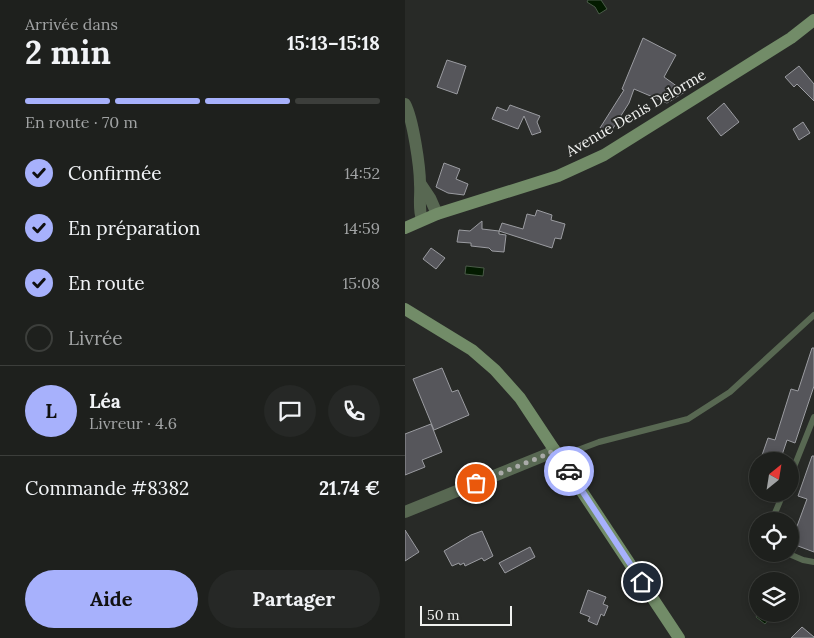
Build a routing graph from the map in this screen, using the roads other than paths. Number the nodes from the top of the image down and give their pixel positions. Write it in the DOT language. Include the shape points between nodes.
graph roads {
  1 [pos="814,20"];
  2 [pos="405,104"];
  3 [pos="421,183"];
  4 [pos="437,214"];
  5 [pos="422,219"];
  6 [pos="405,228"];
  7 [pos="405,309"];
  8 [pos="814,315"];
  9 [pos="814,417"];
  10 [pos="557,453"];
  11 [pos="799,454"];
  12 [pos="405,512"];
  13 [pos="799,558"];
  14 [pos="814,562"];
  15 [pos="679,638"];
  1 -- 4 [label="street, Avenue Denis Delorme" via="791,38 604,154 558,176"];
  2 -- 3 [label="street"];
  3 -- 4 [label="street"];
  3 -- 5 [label="street"];
  4 -- 5 [label="street, Avenue Denis Delorme"];
  5 -- 6 [label="street, Avenue Denis Delorme"];
  7 -- 10 [label="street" via="472,350 495,370 520,398"];
  8 -- 10 [label="lane" via="730,392 688,418"];
  9 -- 11 [label="lane"];
  10 -- 12 [label="street"];
  10 -- 15 [label="street"];
  13 -- 14 [label="lane"];
}
